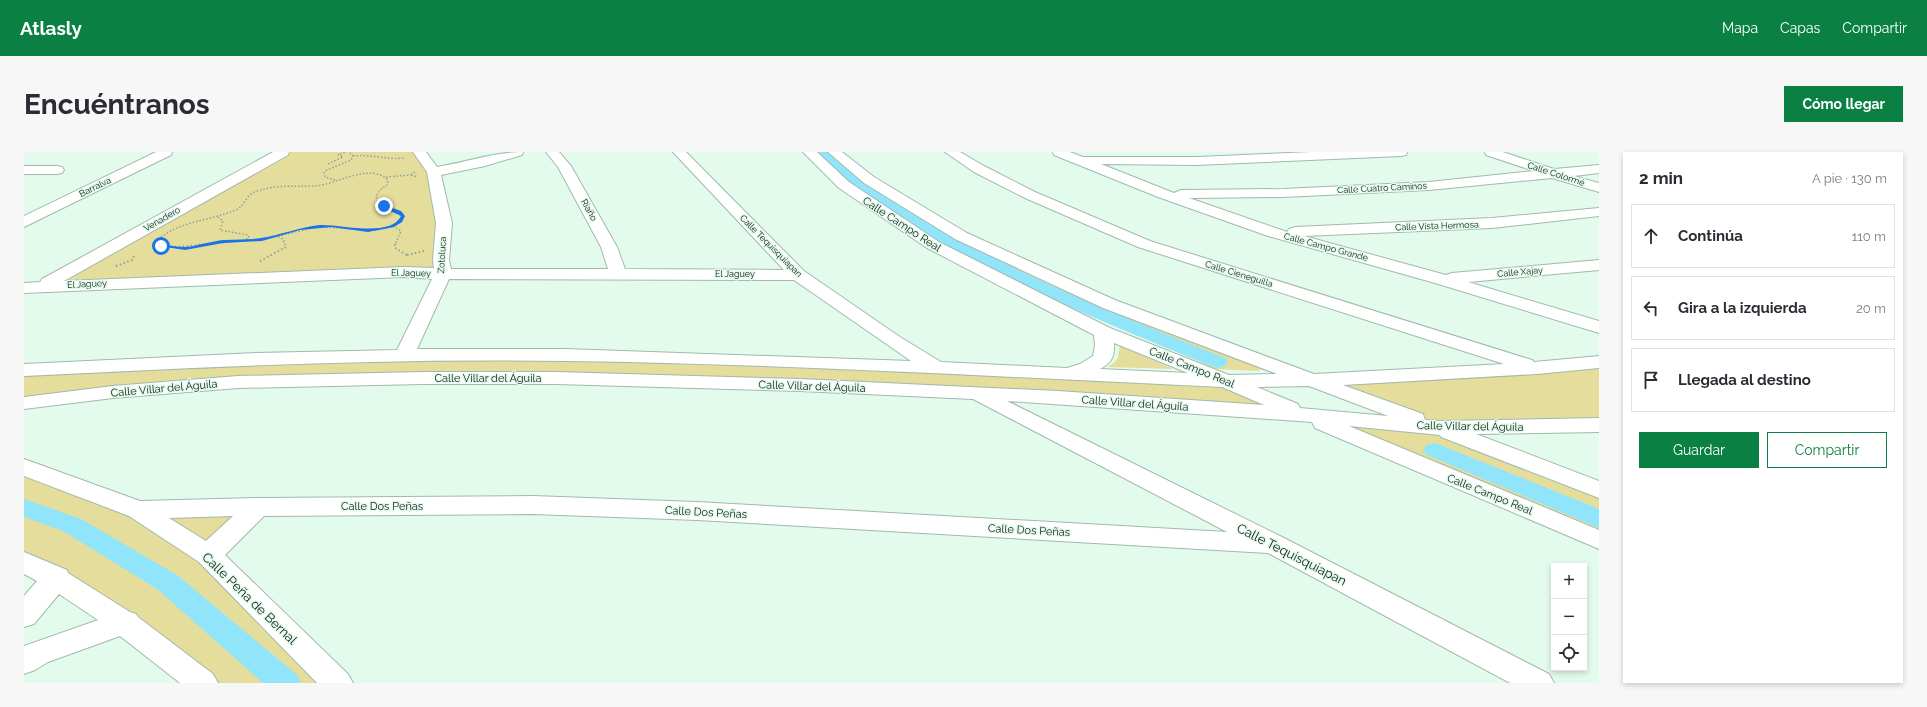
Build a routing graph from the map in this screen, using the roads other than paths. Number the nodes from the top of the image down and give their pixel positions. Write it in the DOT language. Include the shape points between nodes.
graph roads {
  1 [pos="166,152"];
  2 [pos="283,152"];
  3 [pos="517,152"];
  4 [pos="552,152"];
  5 [pos="679,152"];
  6 [pos="809,152"];
  7 [pos="834,152"];
  8 [pos="951,152"];
  9 [pos="1058,152"];
  10 [pos="1401,152"];
  11 [pos="1491,152"];
  12 [pos="414,154"];
  13 [pos="1075,160"];
  14 [pos="1599,169"];
  15 [pos="30,170"];
  16 [pos="57,170"];
  17 [pos="1551,174"];
  18 [pos="427,175"];
  19 [pos="24,176"];
  20 [pos="1599,188"];
  21 [pos="1164,194"];
  22 [pos="1599,212"];
  23 [pos="24,222"];
  24 [pos="1274,233"];
  25 [pos="1599,265"];
  26 [pos="618,273"];
  27 [pos="443,274"];
  28 [pos="798,275"];
  29 [pos="1441,279"];
  30 [pos="42,286"];
  31 [pos="24,288"];
  32 [pos="1599,327"];
  33 [pos="1103,332"];
  34 [pos="893,341"];
  35 [pos="404,356"];
  36 [pos="1599,362"];
  37 [pos="866,365"];
  38 [pos="936,368"];
  39 [pos="1537,368"];
  40 [pos="24,370"];
  41 [pos="1053,373"];
  42 [pos="1316,380"];
  43 [pos="1226,381"];
  44 [pos="974,393"];
  45 [pos="1058,397"];
  46 [pos="24,403"];
  47 [pos="1305,415"];
  48 [pos="1599,425"];
  49 [pos="1044,427"];
  50 [pos="1440,428"];
  51 [pos="24,467"];
  52 [pos="1599,490"];
  53 [pos="258,507"];
  54 [pos="138,510"];
  55 [pos="1599,540"];
  56 [pos="1273,544"];
  57 [pos="208,555"];
  58 [pos="24,562"];
  59 [pos="57,577"];
  60 [pos="24,616"];
  61 [pos="126,622"];
  62 [pos="24,661"];
  63 [pos="194,681"];
  64 [pos="337,683"];
  65 [pos="1538,683"];
  1 -- 23 [label="street, Barralva"];
  2 -- 30 [label="street, Venadero"];
  3 -- 18 [label="street"];
  4 -- 26 [label="street, Riaño" via="564,166 609,247"];
  5 -- 28 [label="street, Calle Tequisquiapan"];
  6 -- 33 [label="street, Calle Campo Real" via="844,185 933,245"];
  7 -- 42 [label="street, Calle Campo Real" via="869,180 961,236 1109,304"];
  8 -- 39 [label="street, Calle Cieneguilla" via="1030,195 1144,244"];
  9 -- 13 [label="street, Calle Campo Grande"];
  10 -- 13 [label="street" via="1197,161"];
  11 -- 17 [label="street, Calle Colormé"];
  12 -- 18 [label="street, Zotoluca"];
  13 -- 21 [label="street, Calle Campo Grande"];
  14 -- 17 [label="street, Calle Cuatro Caminos"];
  15 -- 16 [label="street"];
  15 -- 19 [label="street"];
  17 -- 20 [label="street, Calle Colormé"];
  17 -- 21 [label="street, Calle Cuatro Caminos" via="1429,186 1283,194"];
  18 -- 27 [label="street, Zotoluca" via="444,223 441,260"];
  21 -- 24 [label="street, Calle Campo Grande"];
  22 -- 24 [label="street, Calle Vista Hermosa" via="1492,223"];
  24 -- 29 [label="street, Calle Campo Grande"];
  25 -- 29 [label="street, Calle Xajay"];
  26 -- 27 [label="street, El Jaguey"];
  26 -- 28 [label="street, El Jaguey"];
  27 -- 30 [label="street, El Jaguey" via="404,272"];
  27 -- 35 [label="street, Zotoluca"];
  28 -- 34 [label="street, Calle Tequisquiapan"];
  29 -- 32 [label="street, Calle Campo Grande"];
  30 -- 31 [label="street, El Jaguey"];
  33 -- 41 [label="street" via="1103,359 1085,370"];
  33 -- 43 [label="street, Calle Campo Real"];
  34 -- 37 [label="street"];
  34 -- 38 [label="street, Calle Tequisquiapan"];
  35 -- 37 [label="street, Calle Villar del Águila" via="566,355"];
  35 -- 40 [label="street, Calle Villar del Águila" via="256,359"];
  36 -- 39 [label="street, Calle Villar del Águila"];
  37 -- 38 [label="street, Calle Villar del Águila"];
  38 -- 41 [label="street, Calle Villar del Águila"];
  39 -- 42 [label="street, Calle Villar del Águila"];
  41 -- 43 [label="street, Calle Villar del Águila"];
  42 -- 43 [label="street, Calle Villar del Águila"];
  42 -- 50 [label="street, Calle Campo Real"];
  43 -- 47 [label="street, Calle Campo Real"];
  44 -- 45 [label="street, Calle Villar del Águila"];
  44 -- 46 [label="street, Calle Villar del Águila" via="579,378 423,378 238,382 113,392"];
  44 -- 49 [label="street, Calle Tequisquiapan"];
  45 -- 47 [label="street, Calle Villar del Águila"];
  45 -- 49 [label="street"];
  47 -- 50 [label="street, Calle Villar del Águila"];
  47 -- 55 [label="street, Calle Campo Real"];
  48 -- 50 [label="street, Calle Villar del Águila"];
  49 -- 56 [label="street, Calle Tequisquiapan"];
  50 -- 52 [label="street, Calle Campo Real"];
  51 -- 54 [label="street, Calle Peña de Bernal"];
  53 -- 54 [label="street, Calle Dos Peñas"];
  53 -- 56 [label="street, Calle Dos Peñas" via="533,505 681,510"];
  53 -- 57 [label="street"];
  54 -- 57 [label="street, Calle Peña de Bernal"];
  56 -- 65 [label="street, Calle Tequisquiapan"];
  57 -- 64 [label="street, Calle Peña de Bernal"];
  58 -- 59 [label="street"];
  59 -- 60 [label="street"];
  59 -- 61 [label="street"];
  61 -- 62 [label="street" via="36,653"];
  61 -- 63 [label="street"];
}
